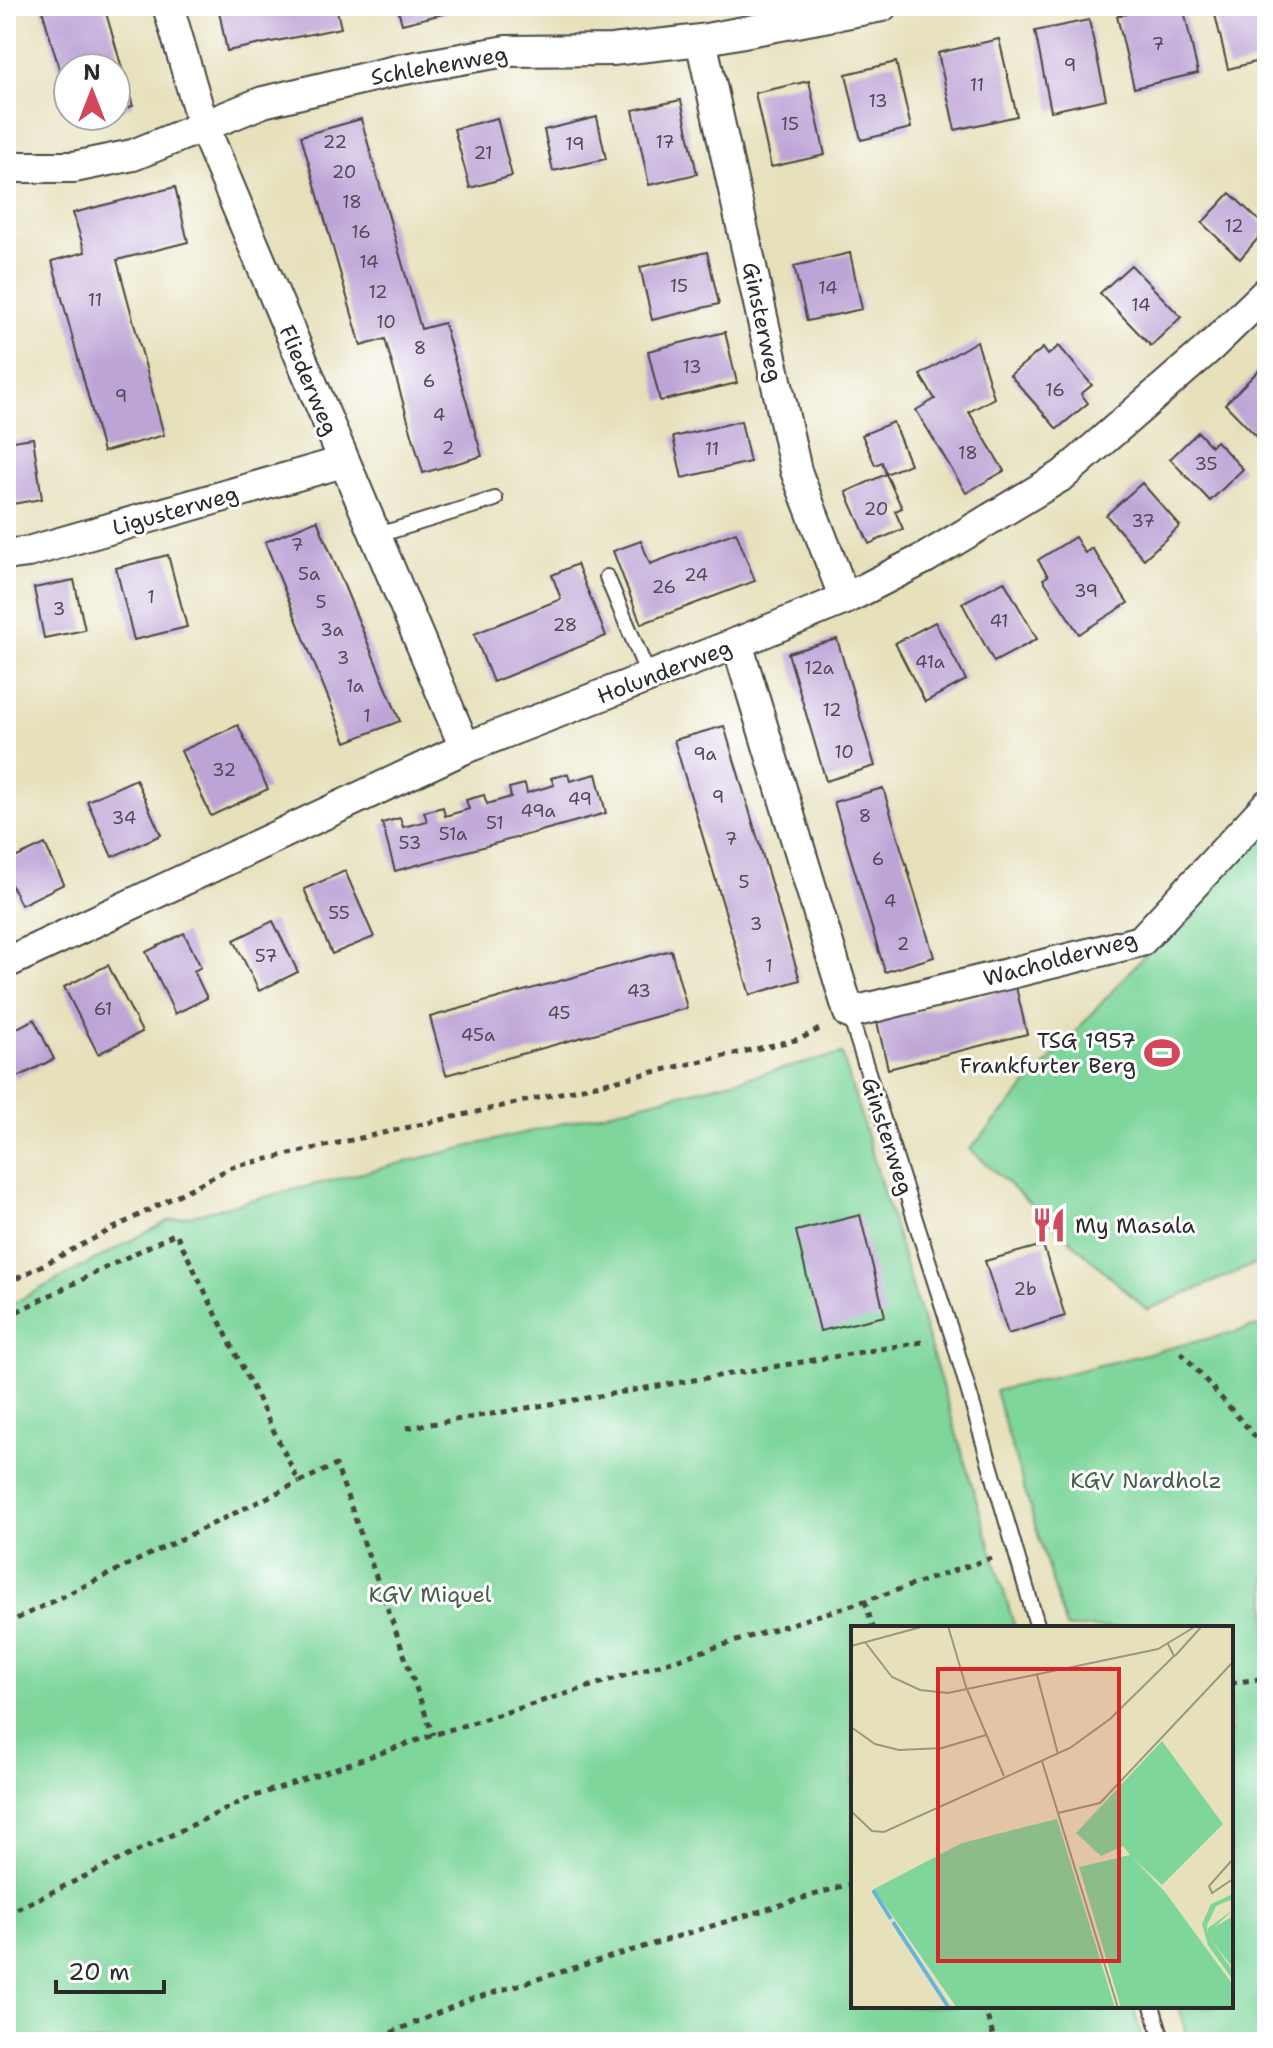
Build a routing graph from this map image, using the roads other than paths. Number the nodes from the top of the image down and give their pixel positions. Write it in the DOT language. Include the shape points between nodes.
graph roads {
  1 [pos="168,6"];
  2 [pos="882,6"];
  3 [pos="701,40"];
  4 [pos="203,125"];
  5 [pos="6,167"];
  6 [pos="1267,292"];
  7 [pos="343,462"];
  8 [pos="495,499"];
  9 [pos="374,536"];
  10 [pos="6,555"];
  11 [pos="607,577"];
  12 [pos="845,599"];
  13 [pos="737,643"];
  14 [pos="649,677"];
  15 [pos="465,748"];
  16 [pos="1267,805"];
  17 [pos="6,963"];
  18 [pos="849,1013"];
  19 [pos="1037,1626"];
  20 [pos="1153,2008"];
  21 [pos="1163,2042"];
  1 -- 4 [label="street, Fliederweg"];
  2 -- 3 [label="street, Schlehenweg"];
  3 -- 4 [label="street, Schlehenweg" via="612,50 491,54 263,102"];
  3 -- 12 [label="street, Ginsterweg" via="796,471"];
  4 -- 5 [label="street, Schlehenweg" via="133,155 74,167"];
  4 -- 7 [label="street, Fliederweg"];
  6 -- 12 [label="street, Holunderweg" via="1063,475 927,557"];
  7 -- 9 [label="street, Fliederweg"];
  7 -- 10 [label="street, Ligusterweg"];
  8 -- 9 [label="lane"];
  9 -- 15 [label="street, Fliederweg"];
  11 -- 14 [label="lane"];
  12 -- 13 [label="street, Holunderweg"];
  13 -- 14 [label="street, Holunderweg"];
  13 -- 18 [label="street, Ginsterweg"];
  14 -- 15 [label="street, Holunderweg"];
  15 -- 17 [label="street, Holunderweg"];
  16 -- 18 [label="street, Wacholderweg" via="1141,941"];
  18 -- 19 [label="lane, Ginsterweg"];
  20 -- 21 [label="lane"];
}
